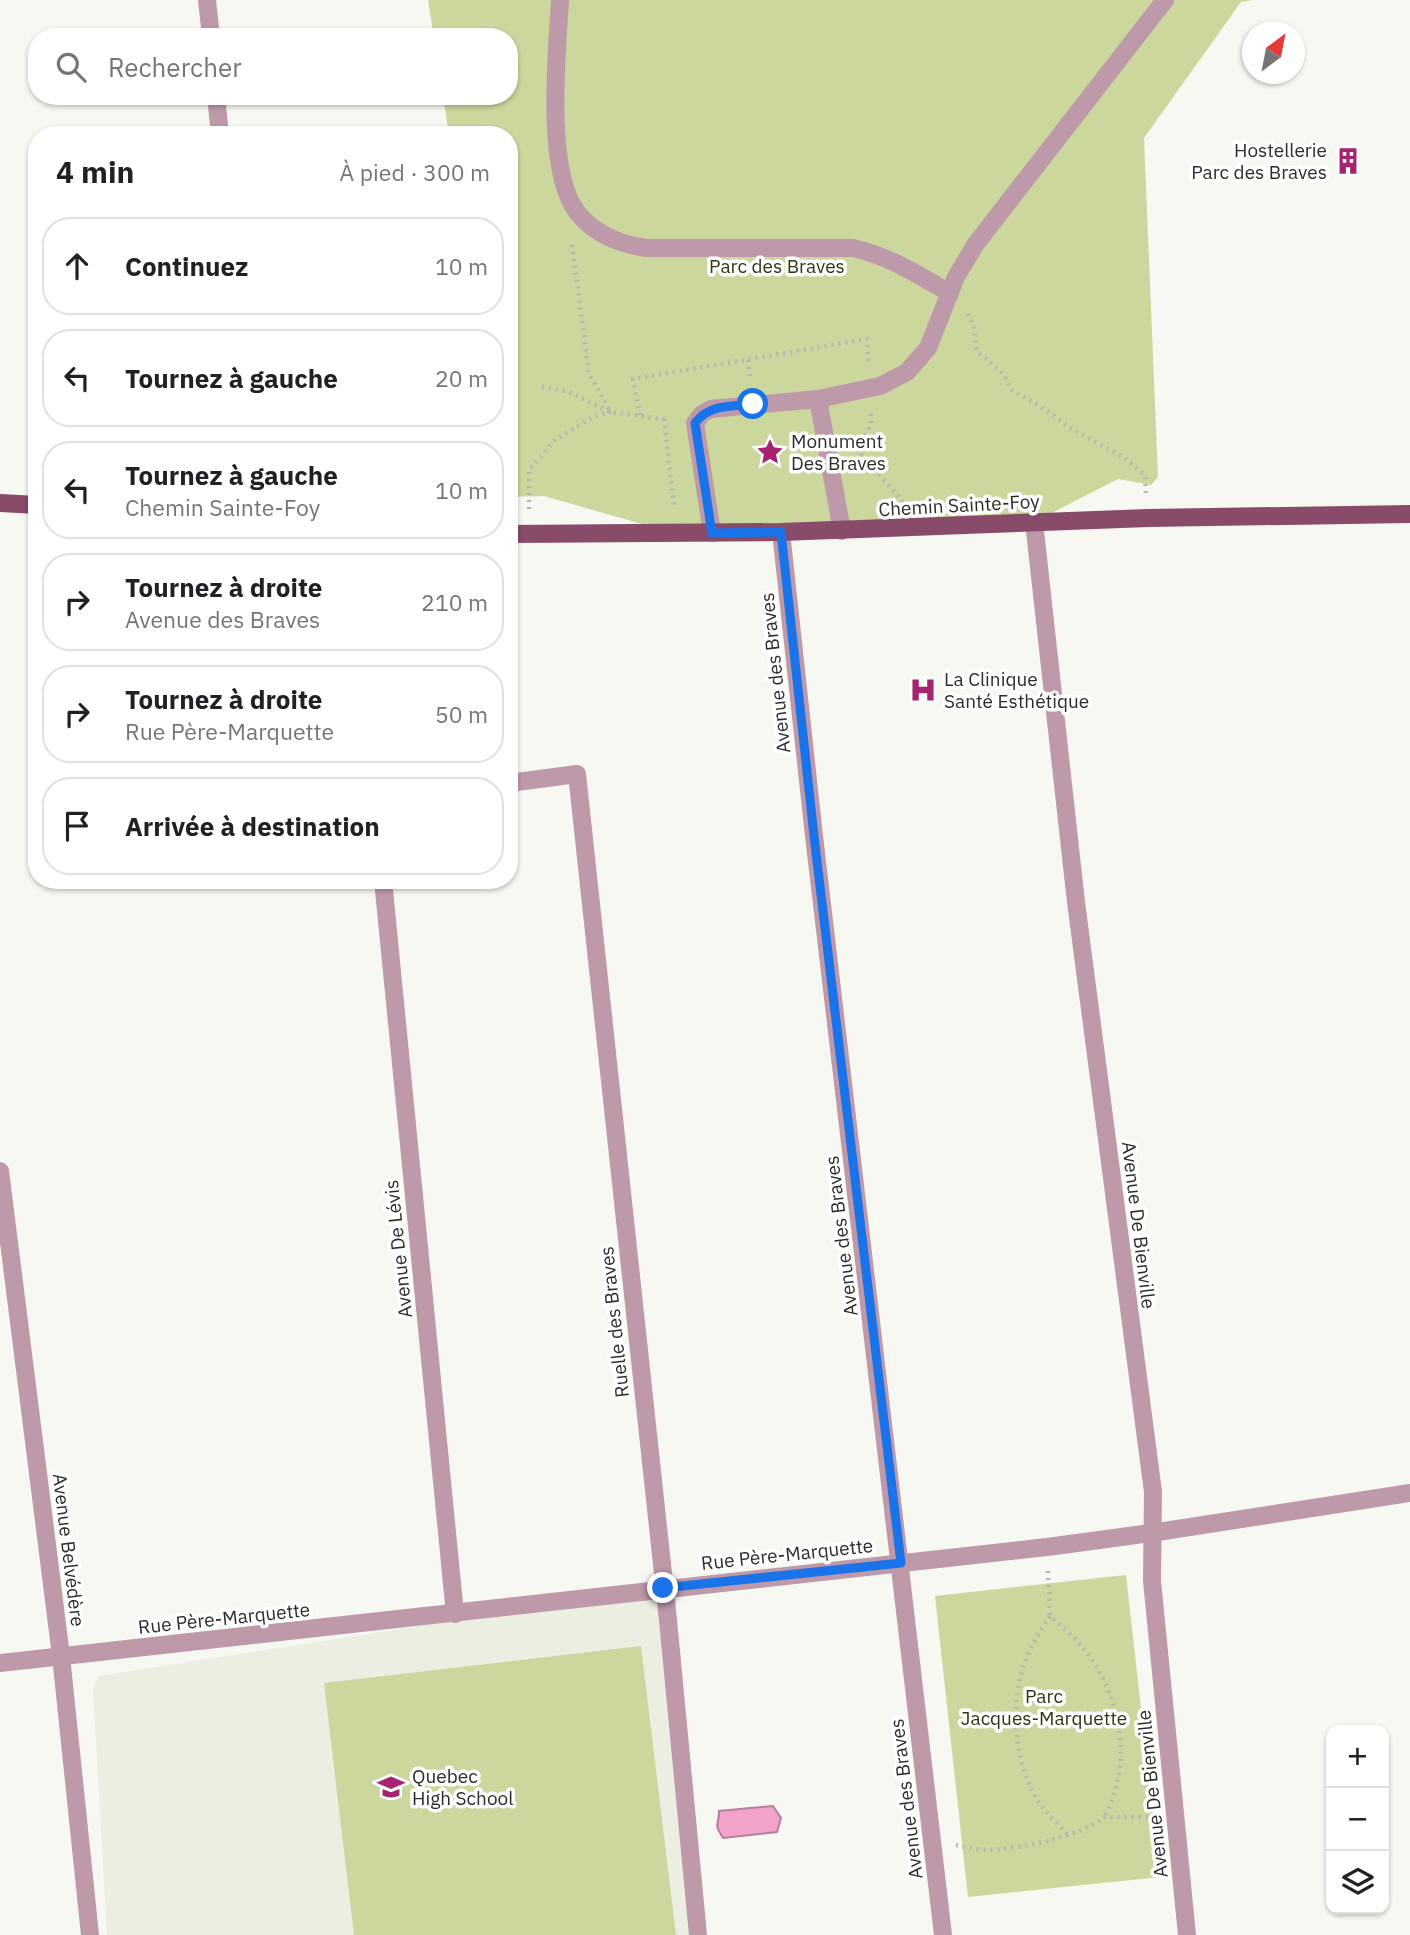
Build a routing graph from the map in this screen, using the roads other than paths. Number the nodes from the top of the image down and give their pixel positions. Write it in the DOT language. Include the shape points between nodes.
graph roads {
  1 [pos="207,0"];
  2 [pos="560,0"];
  3 [pos="1165,0"];
  4 [pos="210,28"];
  5 [pos="217,105"];
  6 [pos="219,126"];
  7 [pos="950,292"];
  8 [pos="818,399"];
  9 [pos="0,503"];
  10 [pos="28,505"];
  11 [pos="1410,514"];
  12 [pos="1034,522"];
  13 [pos="842,531"];
  14 [pos="781,532"];
  15 [pos="712,533"];
  16 [pos="518,534"];
  17 [pos="518,782"];
  18 [pos="384,889"];
  19 [pos="0,1171"];
  20 [pos="1410,1493"];
  21 [pos="1151,1534"];
  22 [pos="901,1563"];
  23 [pos="663,1588"];
  24 [pos="455,1614"];
  25 [pos="61,1656"];
  26 [pos="0,1663"];
  27 [pos="90,1935"];
  28 [pos="698,1935"];
  29 [pos="943,1935"];
  30 [pos="1187,1935"];
  1 -- 4 [label="street"];
  2 -- 7 [label="street" via="556,124 560,172 576,211 599,233 623,245 646,248 853,248 894,261"];
  3 -- 7 [label="street" via="975,244"];
  5 -- 6 [label="street"];
  7 -- 8 [label="street" via="928,348 907,372 880,386"];
  8 -- 13 [label="street"];
  8 -- 15 [label="street" via="710,409 702,414 695,423"];
  9 -- 10 [label="main road"];
  11 -- 12 [label="main road, Chemin Sainte-Foy"];
  12 -- 13 [label="main road, Chemin Sainte-Foy"];
  12 -- 21 [label="street, Avenue De Bienville" via="1076,902 1153,1492"];
  13 -- 14 [label="main road, Chemin Sainte-Foy"];
  14 -- 15 [label="main road, Chemin Sainte-Foy"];
  14 -- 22 [label="street, Avenue des Braves"];
  15 -- 16 [label="main road, Chemin Sainte-Foy"];
  17 -- 23 [label="street, Ruelle des Braves" via="577,774"];
  18 -- 24 [label="street, Avenue De Lévis"];
  19 -- 25 [label="street, Avenue Belvédère"];
  20 -- 21 [label="street, Rue Père-Marquette"];
  21 -- 22 [label="street, Rue Père-Marquette"];
  21 -- 30 [label="street, Avenue De Bienville"];
  22 -- 23 [label="street, Rue Père-Marquette"];
  22 -- 29 [label="street, Avenue des Braves"];
  23 -- 24 [label="street, Rue Père-Marquette"];
  23 -- 28 [label="street, Ruelle des Braves"];
  24 -- 25 [label="street, Rue Père-Marquette"];
  25 -- 26 [label="street, Rue Père-Marquette"];
  25 -- 27 [label="street, Avenue Belvédère"];
}
